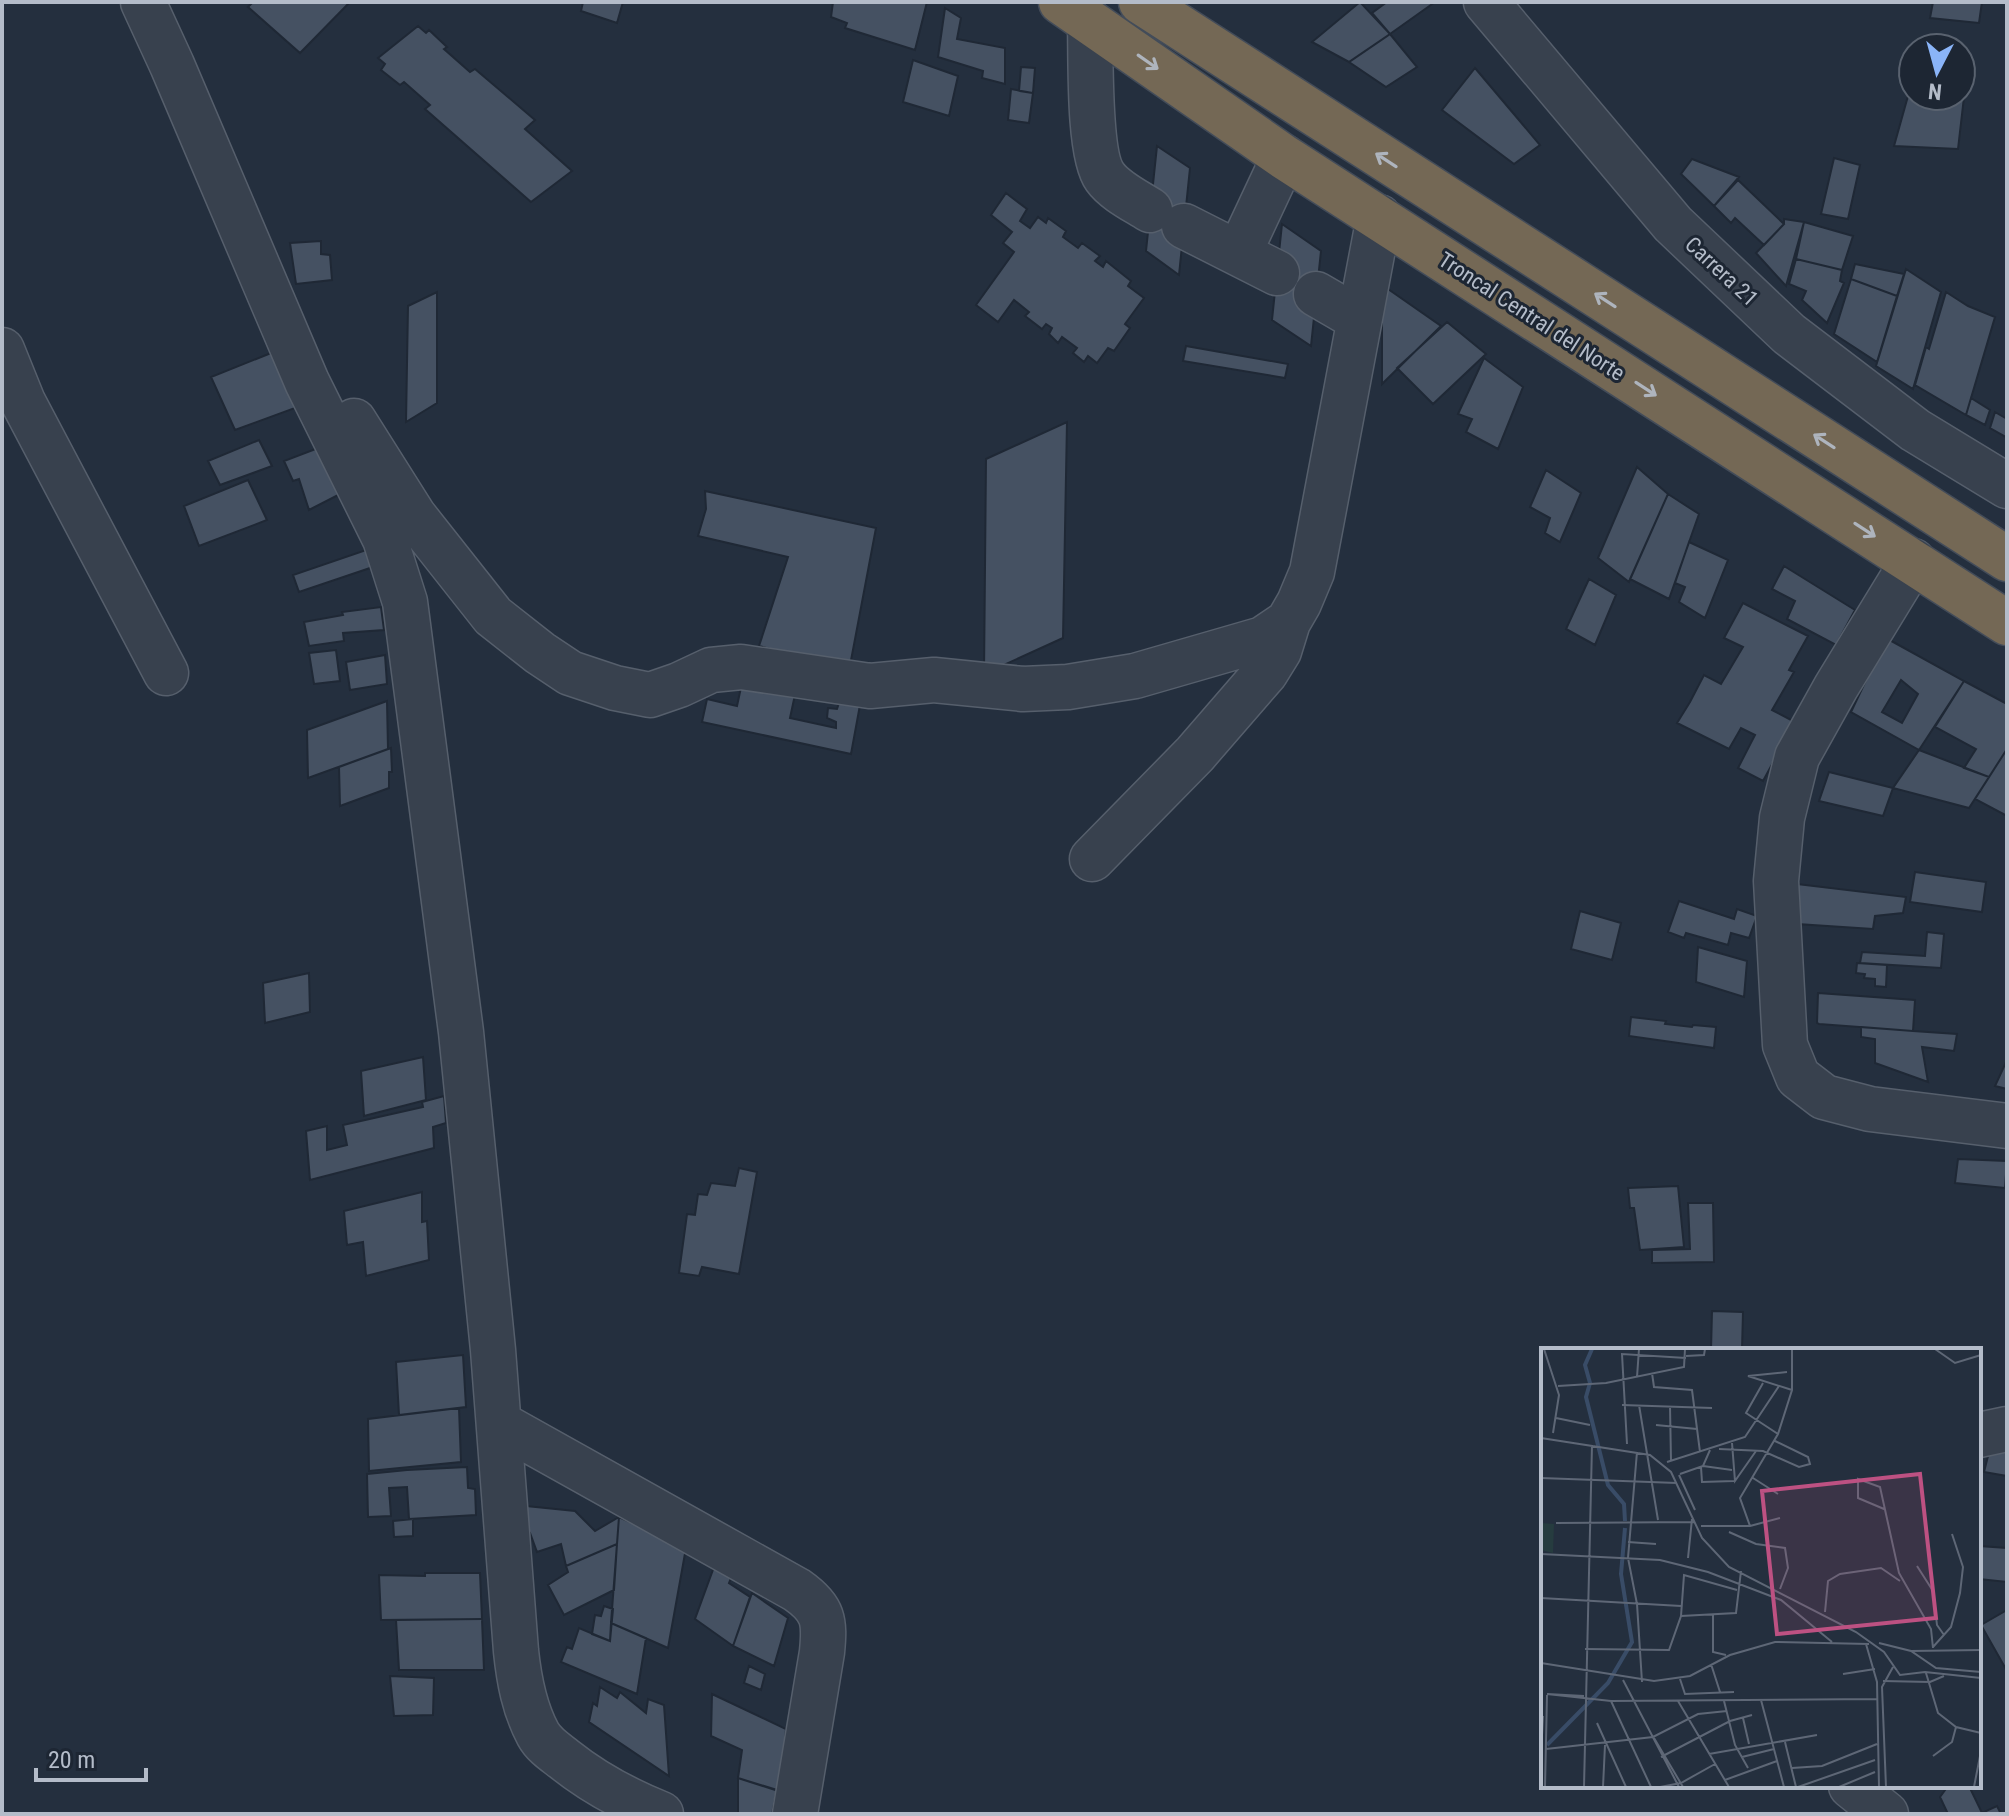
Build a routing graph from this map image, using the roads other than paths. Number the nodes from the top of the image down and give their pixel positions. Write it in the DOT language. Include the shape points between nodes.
graph roads {
  1 [pos="143,2"];
  2 [pos="1141,2"];
  3 [pos="1486,2"];
  4 [pos="1076,12"];
  5 [pos="1191,20"];
  6 [pos="1284,157"];
  7 [pos="1379,217"];
  8 [pos="1239,253"];
  9 [pos="1277,273"];
  10 [pos="1316,294"];
  11 [pos="1359,319"];
  12 [pos="288,336"];
  13 [pos="2,350"];
  14 [pos="2007,486"];
  15 [pos="2007,559"];
  16 [pos="1913,561"];
  17 [pos="1288,622"];
  18 [pos="2007,623"];
  19 [pos="166,673"];
  20 [pos="1092,859"];
  21 [pos="2007,1126"];
  22 [pos="500,1424"];
  23 [pos="2007,1429"];
  24 [pos="1981,1435"];
  25 [pos="1854,1788"];
  26 [pos="661,1814"];
  27 [pos="795,1814"];
  28 [pos="1886,1814"];
  1 -- 12 [label="street"];
  2 -- 5 [label="highway"];
  3 -- 14 [label="street, Carrera 21" via="1673,224 1789,334 1915,430"];
  4 -- 6 [label="highway, Troncal Central del Norte, one-way"];
  4 -- 8 [label="street" via="1105,177 1167,218"];
  15 -- 5 [label="highway, one-way"];
  6 -- 7 [label="highway, Troncal Central del Norte"];
  6 -- 8 [label="street"];
  7 -- 11 [label="street"];
  7 -- 16 [label="highway, Troncal Central del Norte, one-way"];
  8 -- 9 [label="street"];
  10 -- 11 [label="street"];
  11 -- 17 [label="street" via="1312,572"];
  12 -- 17 [label="street" via="327,380 414,516 493,616 570,673 615,688 650,695 711,670 741,667 870,686 934,680 1023,689 1068,687 1135,676 1263,639"];
  12 -- 22 [label="street" via="385,539 405,602 461,1032"];
  13 -- 19 [label="street" via="23,402"];
  16 -- 18 [label="highway, Troncal Central del Norte"];
  16 -- 21 [label="street" via="1797,757 1782,818 1776,881 1785,1045 1798,1077 1824,1097 1870,1109"];
  17 -- 20 [label="street" via="1266,672"];
  22 -- 26 [label="street" via="519,1680 527,1709 539,1735 558,1755 629,1801"];
  22 -- 27 [label="street" via="812,1601 820,1613 822,1652"];
  23 -- 24 [label="street"];
  25 -- 28 [label="street"];
}
